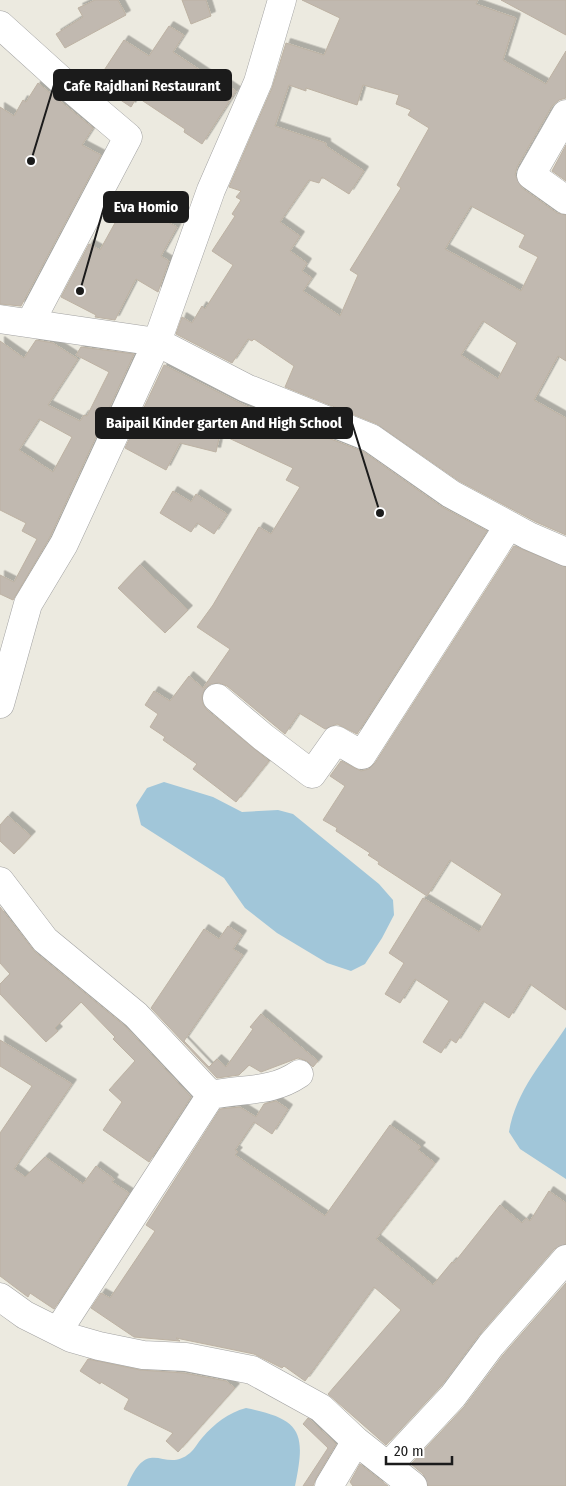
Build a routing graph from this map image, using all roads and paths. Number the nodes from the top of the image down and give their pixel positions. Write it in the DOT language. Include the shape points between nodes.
graph roads {
  1 [pos="282,0"];
  2 [pos="0,24"];
  3 [pos="566,114"];
  4 [pos="566,200"];
  5 [pos="0,319"];
  6 [pos="30,323"];
  7 [pos="157,342"];
  8 [pos="509,525"];
  9 [pos="566,552"];
  10 [pos="216,698"];
  11 [pos="0,704"];
  12 [pos="0,881"];
  13 [pos="299,1074"];
  14 [pos="211,1095"];
  15 [pos="566,1260"];
  16 [pos="0,1298"];
  17 [pos="58,1331"];
  18 [pos="356,1442"];
  19 [pos="388,1466"];
  20 [pos="329,1486"];
  21 [pos="413,1486"];
  1 -- 7 [label="street" via="258,82 211,190"];
  2 -- 6 [label="street" via="128,137"];
  3 -- 4 [label="street" via="531,176"];
  5 -- 6 [label="street"];
  6 -- 7 [label="street"];
  7 -- 8 [label="street" via="246,388 370,438 451,494"];
  7 -- 11 [label="street" via="64,544 28,604"];
  8 -- 9 [label="street"];
  8 -- 10 [label="street" via="362,756 336,740 312,774"];
  12 -- 14 [label="street" via="46,940 136,1015"];
  13 -- 14 [label="street" via="285,1084 269,1089 232,1090"];
  14 -- 17 [label="street"];
  15 -- 19 [label="street" via="491,1345 453,1396"];
  16 -- 17 [label="street"];
  17 -- 18 [label="street" via="98,1346 143,1355 186,1357 252,1370 321,1408"];
  18 -- 19 [label="street"];
  18 -- 20 [label="street"];
  19 -- 21 [label="street"];
}
